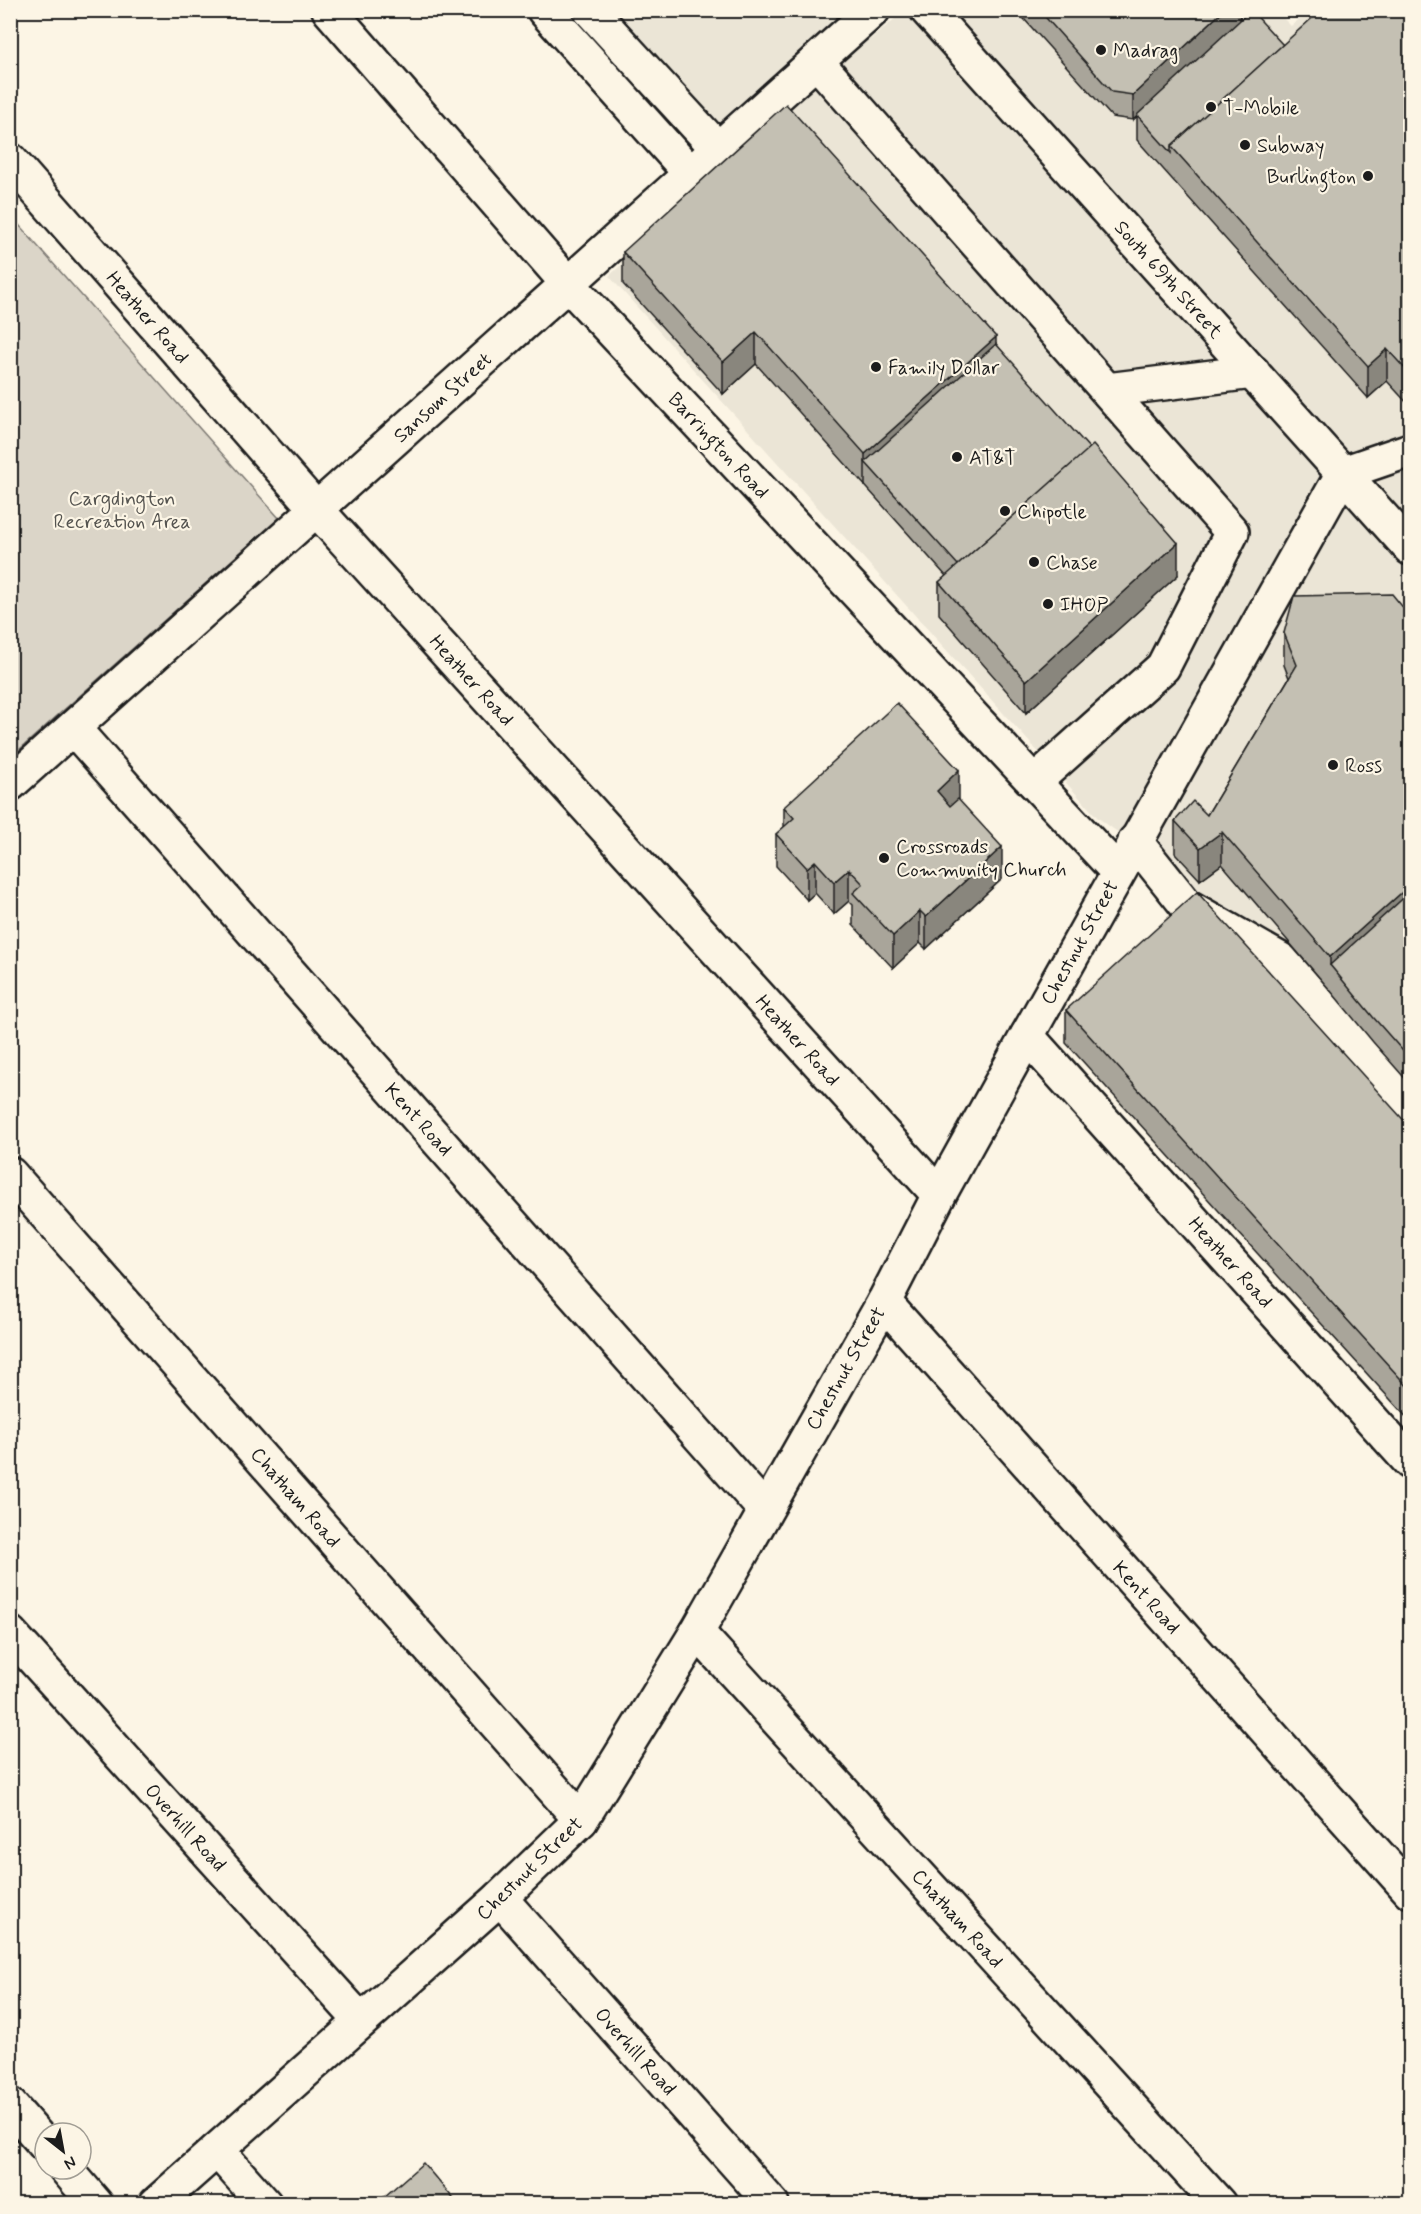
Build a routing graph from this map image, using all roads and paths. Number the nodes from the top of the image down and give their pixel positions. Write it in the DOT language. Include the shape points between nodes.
graph roads {
  1 [pos="329,10"];
  2 [pos="544,10"];
  3 [pos="590,10"];
  4 [pos="873,10"];
  5 [pos="927,10"];
  6 [pos="816,61"];
  7 [pos="718,149"];
  8 [pos="10,160"];
  9 [pos="691,174"];
  10 [pos="568,284"];
  11 [pos="1253,372"];
  12 [pos="1107,390"];
  13 [pos="1410,450"];
  14 [pos="1343,473"];
  15 [pos="316,510"];
  16 [pos="1410,548"];
  17 [pos="73,728"];
  18 [pos="1034,782"];
  19 [pos="10,784"];
  20 [pos="1135,841"];
  21 [pos="1119,872"];
  22 [pos="1027,1036"];
  23 [pos="1410,1108"];
  24 [pos="10,1174"];
  25 [pos="939,1195"];
  26 [pos="884,1302"];
  27 [pos="1410,1462"];
  28 [pos="764,1509"];
  29 [pos="696,1632"];
  30 [pos="10,1633"];
  31 [pos="581,1820"];
  32 [pos="1410,1891"];
  33 [pos="500,1898"];
  34 [pos="361,2021"];
  35 [pos="10,2105"];
  36 [pos="33,2131"];
  37 [pos="217,2150"];
  38 [pos="76,2181"];
  39 [pos="96,2204"];
  40 [pos="156,2204"];
  41 [pos="265,2204"];
  42 [pos="772,2204"];
  43 [pos="1219,2204"];
  1 -- 10 [label="street, Barrington Road"];
  2 -- 9 [label="street"];
  3 -- 7 [label="street"];
  4 -- 6 [label="street, Sansom Street"];
  5 -- 11 [label="street, South 69th Street"];
  6 -- 7 [label="street, Sansom Street"];
  6 -- 12 [label="street"];
  7 -- 9 [label="street, Sansom Street"];
  8 -- 15 [label="street, Heather Road"];
  9 -- 10 [label="street, Sansom Street"];
  10 -- 15 [label="street, Sansom Street"];
  10 -- 18 [label="street, Barrington Road"];
  11 -- 12 [label="street"];
  11 -- 14 [label="street, South 69th Street"];
  12 -- 18 [label="street" via="1232,532 1163,667"];
  13 -- 14 [label="street"];
  14 -- 16 [label="street, South 69th Street"];
  14 -- 20 [label="street, Chestnut Street"];
  15 -- 17 [label="street, Sansom Street"];
  15 -- 25 [label="street, Heather Road"];
  17 -- 19 [label="street, Sansom Street"];
  17 -- 28 [label="street, Kent Road"];
  18 -- 21 [label="street, Barrington Road"];
  20 -- 21 [label="street, Chestnut Street"];
  20 -- 23 [label="street" via="1187,906 1281,960"];
  21 -- 22 [label="street, Chestnut Street"];
  22 -- 25 [label="street, Chestnut Street"];
  22 -- 27 [label="street, Heather Road"];
  24 -- 31 [label="street, Chatham Road"];
  25 -- 26 [label="street, Chestnut Street"];
  26 -- 28 [label="street, Chestnut Street"];
  26 -- 32 [label="street, Kent Road"];
  28 -- 29 [label="street, Chestnut Street"];
  29 -- 31 [label="street, Chestnut Street"];
  29 -- 43 [label="street, Chatham Road"];
  30 -- 34 [label="street, Overhill Road"];
  31 -- 33 [label="street, Chestnut Street"];
  33 -- 34 [label="street, Chestnut Street"];
  33 -- 42 [label="street, Overhill Road"];
  34 -- 37 [label="street, Chestnut Street"];
  35 -- 36 [label="street"];
  37 -- 40 [label="street, Chestnut Street"];
  37 -- 41 [label="street"];
  38 -- 39 [label="street"];
}
